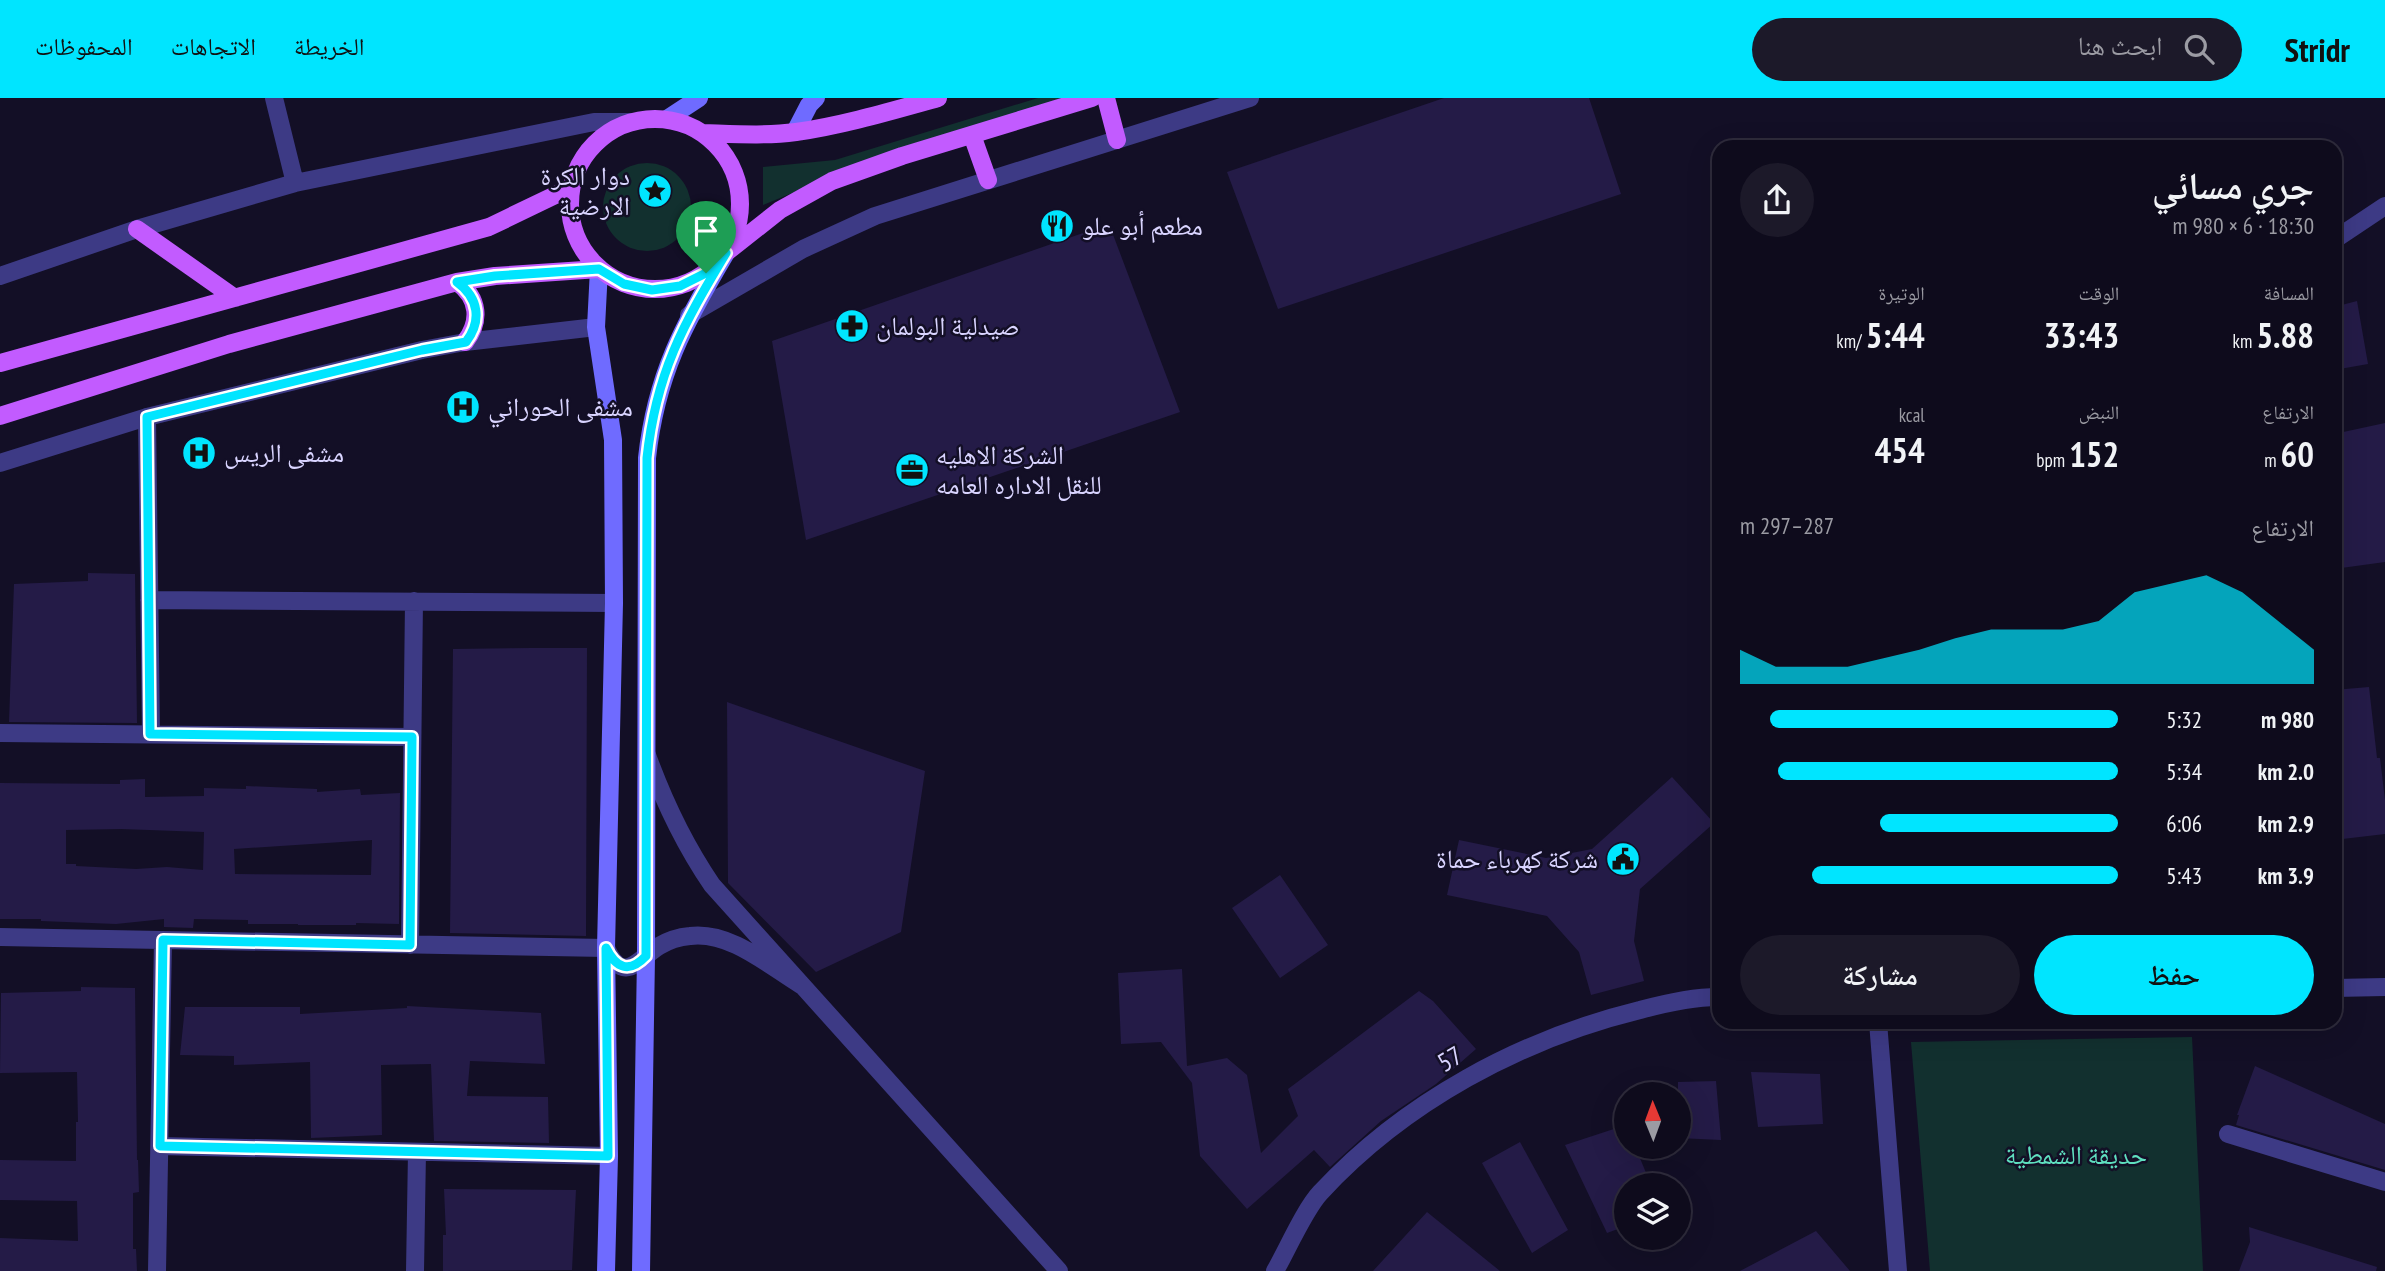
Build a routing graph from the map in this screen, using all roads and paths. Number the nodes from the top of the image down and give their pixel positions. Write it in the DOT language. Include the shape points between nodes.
graph roads {
  1 [pos="274,98"];
  2 [pos="699,98"];
  3 [pos="816,98"];
  4 [pos="938,98"];
  5 [pos="1092,98"];
  6 [pos="1106,98"];
  7 [pos="1250,98"];
  8 [pos="667,119"];
  9 [pos="631,121"];
  10 [pos="795,132"];
  11 [pos="704,134"];
  12 [pos="972,135"];
  13 [pos="1117,140"];
  14 [pos="988,180"];
  15 [pos="295,183"];
  16 [pos="570,188"];
  17 [pos="2385,206"];
  18 [pos="137,229"];
  19 [pos="2342,235"];
  20 [pos="726,253"];
  21 [pos="599,269"];
  22 [pos="0,275"];
  23 [pos="457,282"];
  24 [pos="235,298"];
  25 [pos="689,315"];
  26 [pos="596,327"];
  27 [pos="466,342"];
  28 [pos="0,363"];
  29 [pos="0,416"];
  30 [pos="147,417"];
  31 [pos="0,463"];
  32 [pos="149,600"];
  33 [pos="414,601"];
  34 [pos="614,603"];
  35 [pos="0,733"];
  36 [pos="150,734"];
  37 [pos="412,737"];
  38 [pos="647,755"];
  39 [pos="0,937"];
  40 [pos="163,940"];
  41 [pos="410,945"];
  42 [pos="606,948"];
  43 [pos="646,956"];
  44 [pos="801,985"];
  45 [pos="2385,986"];
  46 [pos="2342,988"];
  47 [pos="1712,997"];
  48 [pos="1879,1029"];
  49 [pos="2228,1134"];
  50 [pos="160,1146"];
  51 [pos="417,1152"];
  52 [pos="608,1156"];
  53 [pos="2385,1182"];
  54 [pos="157,1271"];
  55 [pos="415,1271"];
  56 [pos="606,1271"];
  57 [pos="641,1271"];
  58 [pos="1059,1271"];
  59 [pos="1275,1271"];
  60 [pos="1898,1271"];
  1 -- 15 [label="street"];
  2 -- 8 [label="main road"];
  3 -- 10 [label="main road"];
  4 -- 10 [label="main road"];
  5 -- 12 [label="main road"];
  6 -- 13 [label="main road"];
  7 -- 13 [label="street"];
  8 -- 9 [label="main road"];
  8 -- 11 [label="main road"];
  9 -- 15 [label="street" via="594,122"];
  9 -- 16 [label="main road" via="591,146"];
  10 -- 11 [label="main road"];
  11 -- 20 [label="main road" via="724,152 736,176 741,202"];
  12 -- 14 [label="main road"];
  12 -- 20 [label="main road" via="832,181 780,210"];
  13 -- 14 [label="street"];
  14 -- 25 [label="street" via="863,222 803,249"];
  15 -- 18 [label="street"];
  16 -- 21 [label="main road" via="574,232"];
  16 -- 24 [label="main road" via="489,227"];
  17 -- 19 [label="street"];
  18 -- 22 [label="street"];
  18 -- 24 [label="main road"];
  20 -- 21 [label="main road" via="706,273 680,286 652,290 624,284"];
  20 -- 25 [label="main road"];
  21 -- 23 [label="main road"];
  21 -- 26 [label="main road"];
  23 -- 27 [label="main road" via="471,296 477,315"];
  23 -- 29 [label="main road" via="229,344"];
  24 -- 28 [label="main road"];
  25 -- 38 [label="main road" via="659,389 647,458"];
  26 -- 27 [label="street"];
  26 -- 34 [label="main road" via="612,440"];
  27 -- 30 [label="street"];
  30 -- 31 [label="street"];
  30 -- 32 [label="street"];
  32 -- 33 [label="street"];
  32 -- 36 [label="street"];
  33 -- 34 [label="street"];
  33 -- 37 [label="street"];
  34 -- 42 [label="main road"];
  35 -- 36 [label="street"];
  36 -- 37 [label="street"];
  37 -- 41 [label="street"];
  38 -- 43 [label="main road"];
  38 -- 44 [label="street" via="670,814 696,862"];
  39 -- 40 [label="street"];
  40 -- 41 [label="street"];
  40 -- 50 [label="street"];
  41 -- 42 [label="street"];
  42 -- 43 [label="street" via="613,962 621,966 631,967"];
  42 -- 52 [label="main road"];
  43 -- 44 [label="street" via="669,940 706,936 736,945"];
  43 -- 57 [label="main road"];
  44 -- 58 [label="street"];
  45 -- 46 [label="street"];
  47 -- 59 [label="street, 57" via="1659,1005 1574,1029 1455,1085 1383,1136 1318,1195"];
  48 -- 60 [label="street"];
  49 -- 53 [label="street"];
  50 -- 51 [label="street"];
  50 -- 54 [label="street"];
  51 -- 52 [label="street"];
  51 -- 55 [label="street"];
  52 -- 56 [label="main road"];
}
